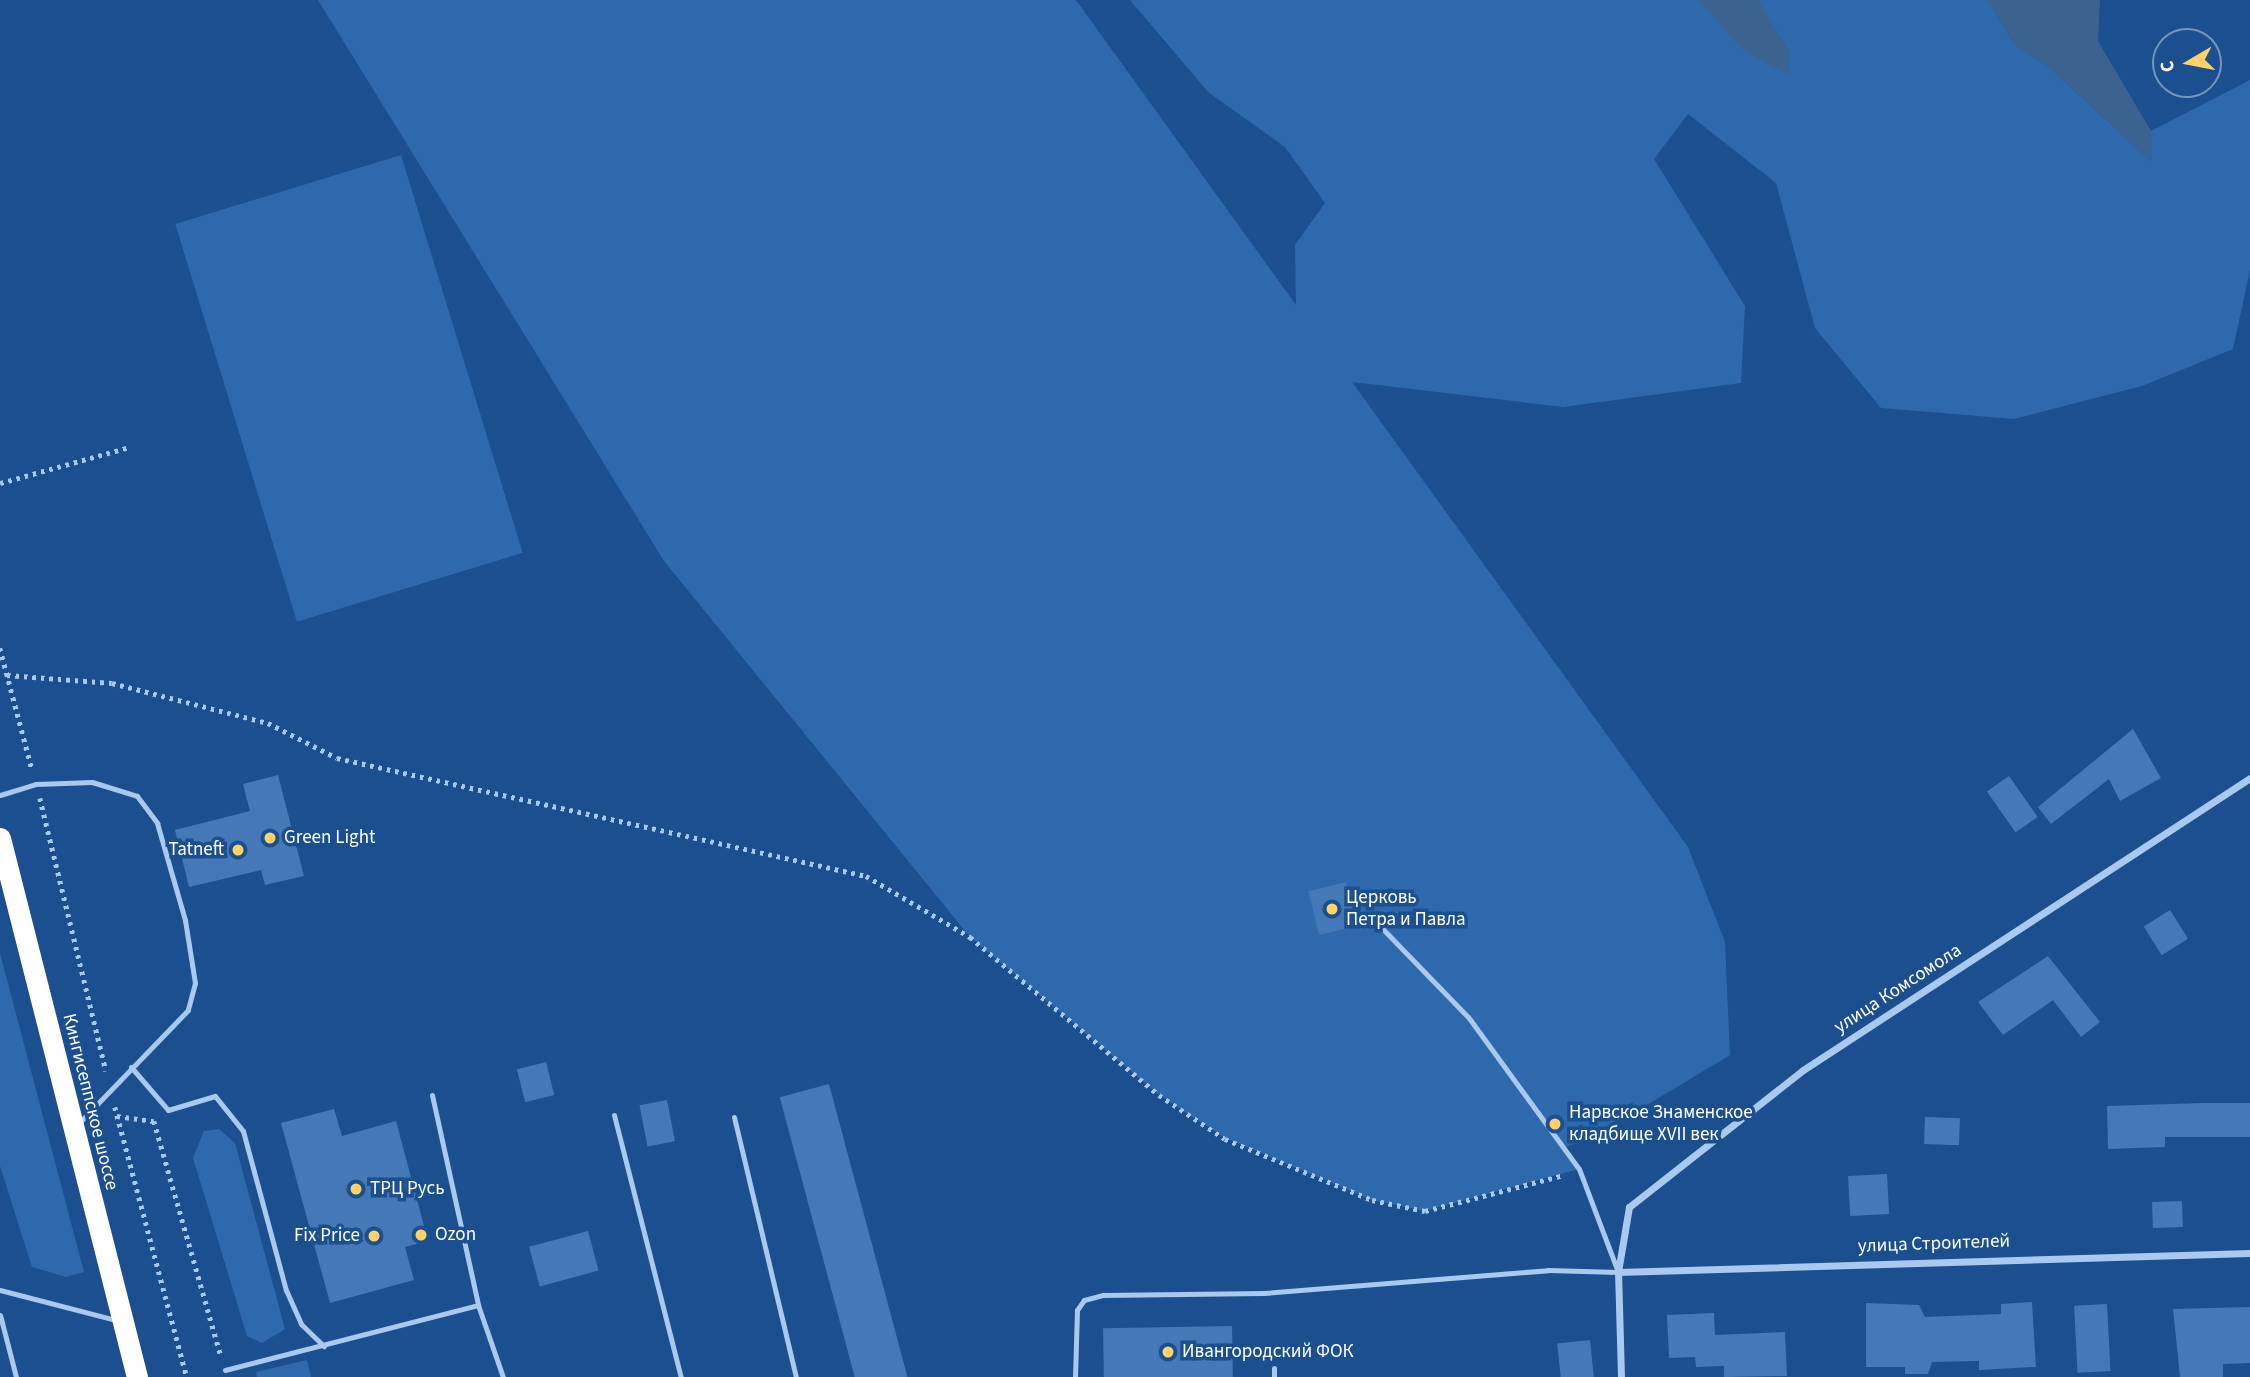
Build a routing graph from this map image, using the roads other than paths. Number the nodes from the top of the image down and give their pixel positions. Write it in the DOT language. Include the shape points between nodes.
graph roads {
  1 [pos="2250,778"];
  2 [pos="0,795"];
  3 [pos="0,838"];
  4 [pos="1378,924"];
  5 [pos="131,1068"];
  6 [pos="432,1096"];
  7 [pos="614,1115"];
  8 [pos="734,1117"];
  9 [pos="73,1131"];
  10 [pos="2250,1253"];
  11 [pos="1618,1272"];
  12 [pos="0,1290"];
  13 [pos="478,1305"];
  14 [pos="0,1315"];
  15 [pos="123,1322"];
  16 [pos="324,1346"];
  17 [pos="1274,1368"];
  18 [pos="225,1370"];
  19 [pos="16,1377"];
  20 [pos="137,1377"];
  21 [pos="503,1377"];
  22 [pos="681,1377"];
  23 [pos="796,1377"];
  24 [pos="1075,1377"];
  25 [pos="1274,1377"];
  26 [pos="1621,1377"];
  1 -- 11 [label="street, улица Комсомола" via="1803,1070 1629,1207"];
  2 -- 5 [label="lane" via="36,784 92,782 136,796 157,823 195,983 188,1010"];
  3 -- 9 [label="highway, Кингисеппское шоссе"];
  4 -- 11 [label="lane" via="1468,1017 1579,1169"];
  5 -- 9 [label="lane"];
  5 -- 16 [label="lane" via="168,1110 215,1096 243,1131 286,1290 301,1324"];
  6 -- 13 [label="lane"];
  7 -- 22 [label="lane"];
  8 -- 23 [label="lane"];
  9 -- 15 [label="highway, Кингисеппское шоссе"];
  10 -- 11 [label="street, улица Строителей"];
  11 -- 24 [label="lane" via="1548,1270 1277,1293 1103,1295 1084,1300 1077,1310"];
  11 -- 26 [label="street, улица Комсомола"];
  12 -- 15 [label="lane"];
  13 -- 16 [label="lane"];
  13 -- 21 [label="lane"];
  14 -- 19 [label="lane"];
  15 -- 20 [label="highway, Кингисеппское шоссе"];
  16 -- 18 [label="lane"];
  17 -- 25 [label="lane"];
}
